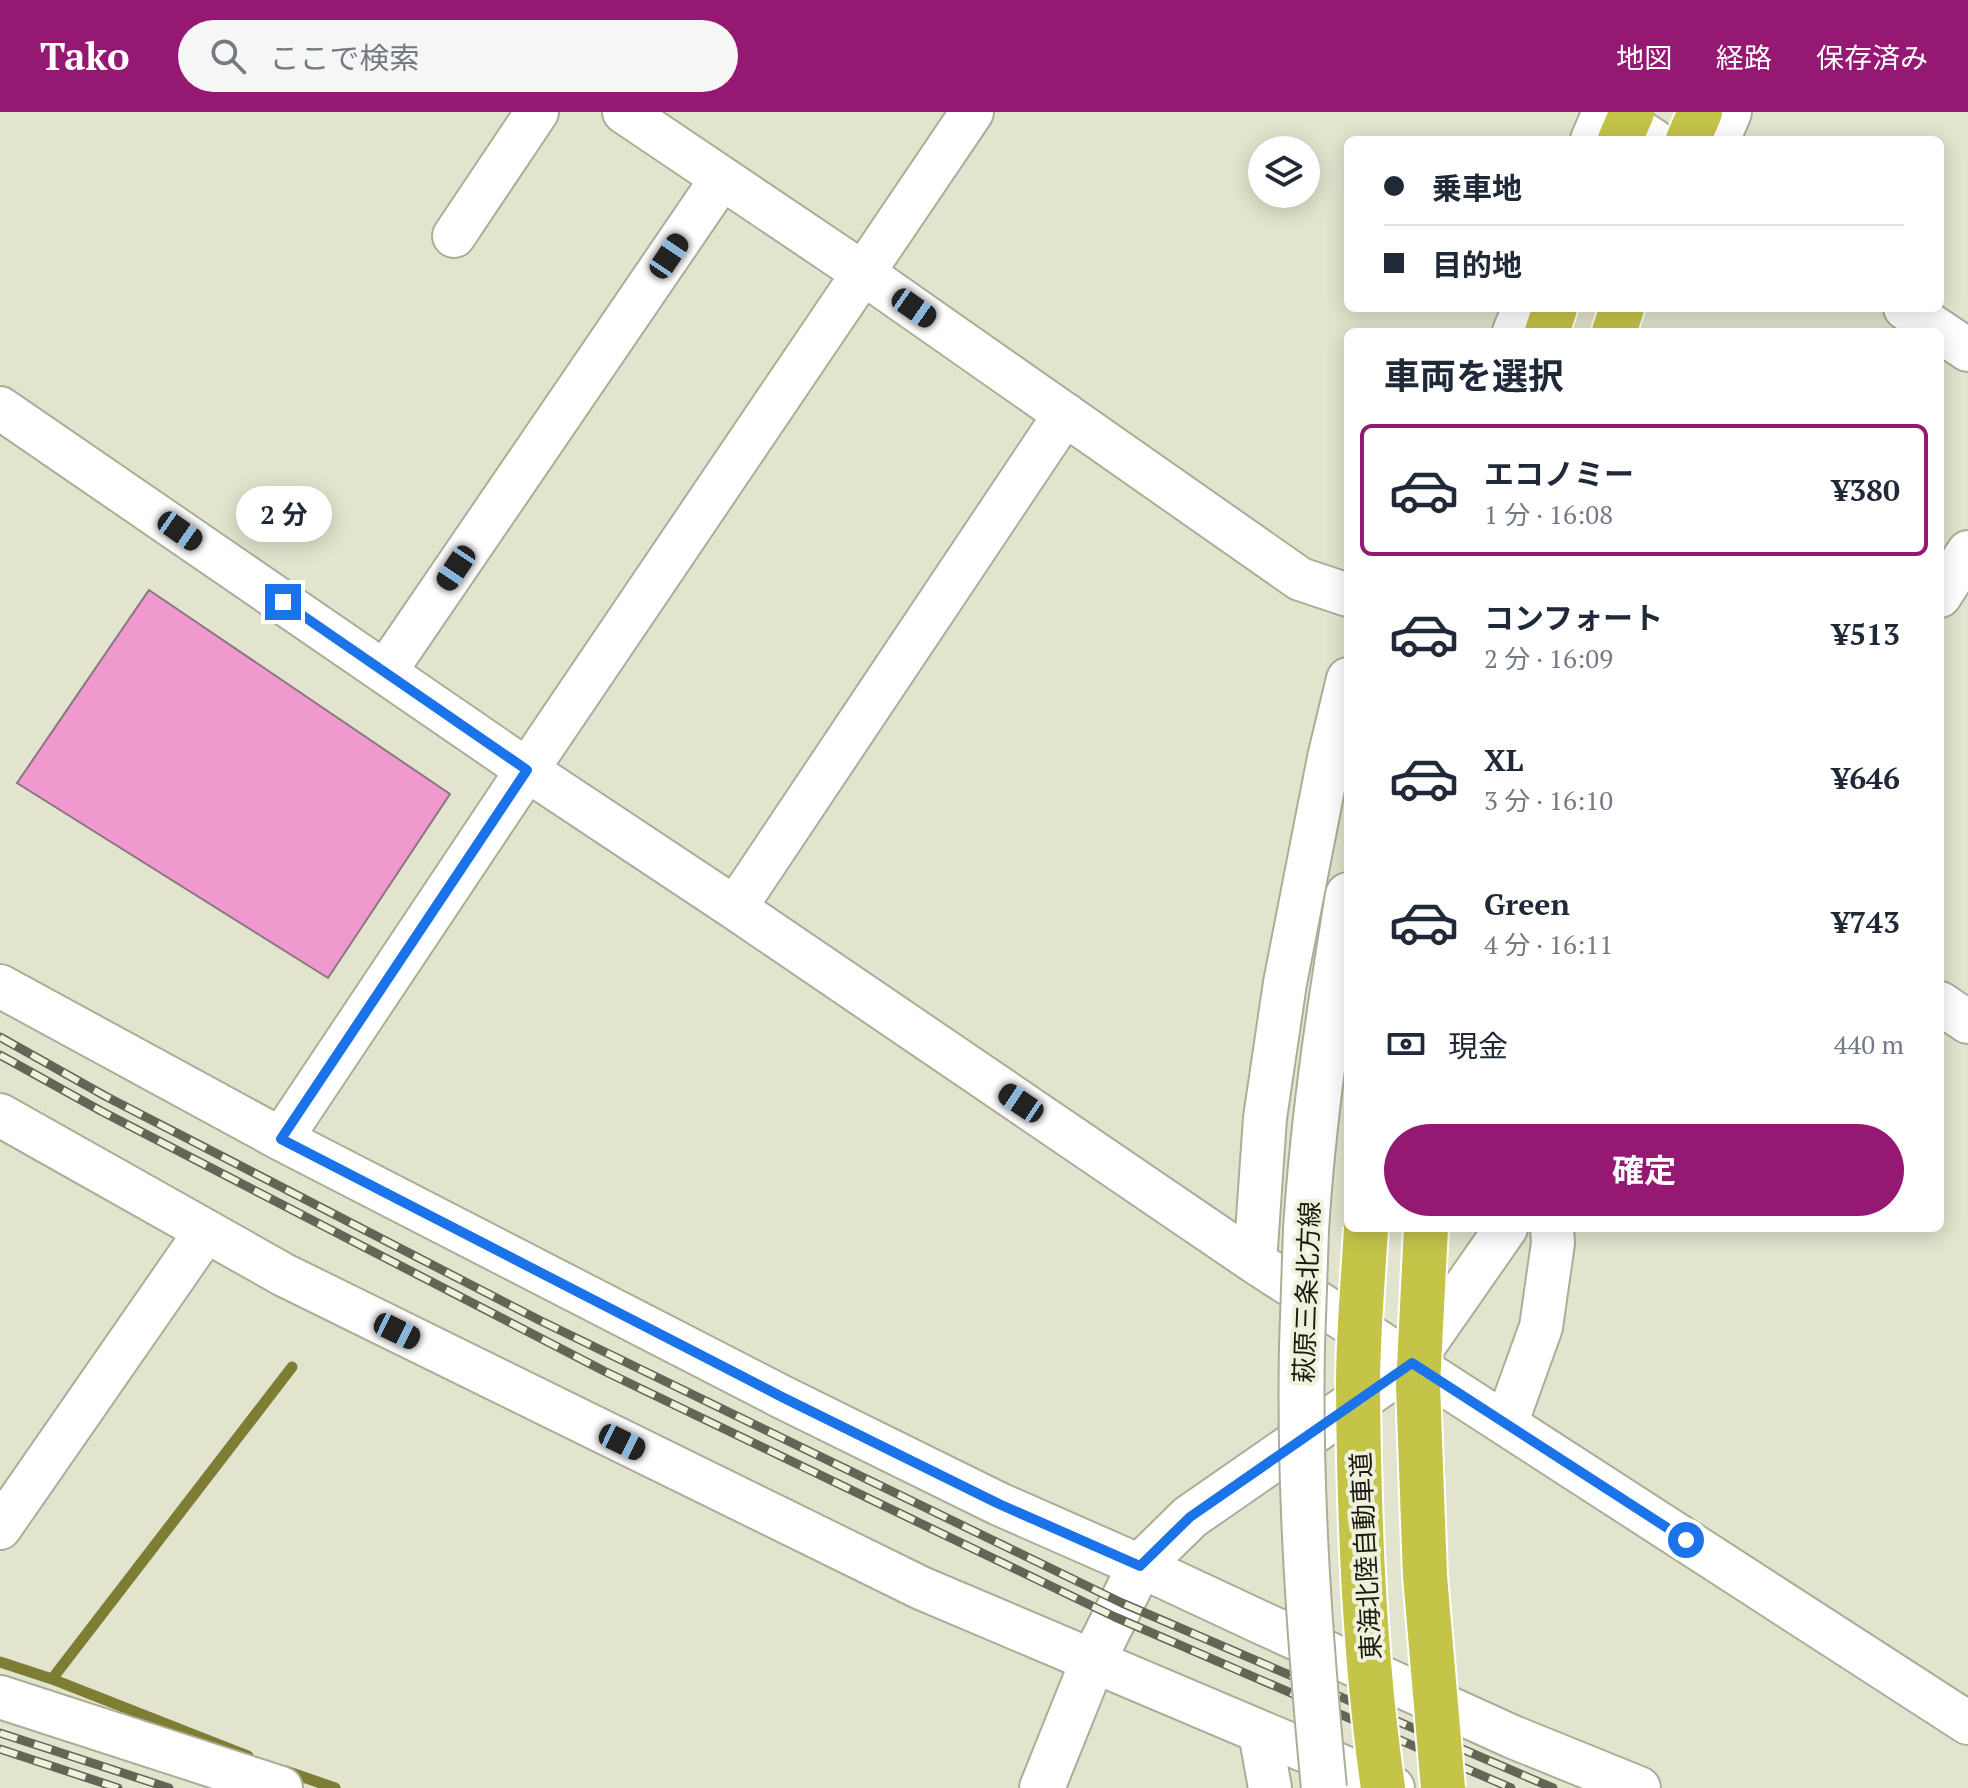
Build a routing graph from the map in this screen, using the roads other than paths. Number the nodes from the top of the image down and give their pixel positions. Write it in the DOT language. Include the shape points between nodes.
graph roads {
  1 [pos="537,112"];
  2 [pos="624,112"];
  3 [pos="972,112"];
  4 [pos="1607,112"];
  5 [pos="1632,112"];
  6 [pos="1700,112"];
  7 [pos="1729,112"];
  8 [pos="1595,136"];
  9 [pos="1622,136"];
  10 [pos="1646,136"];
  11 [pos="1690,136"];
  12 [pos="1719,136"];
  13 [pos="722,178"];
  14 [pos="454,236"];
  15 [pos="863,273"];
  16 [pos="1618,312"];
  17 [pos="1911,312"];
  18 [pos="1604,328"];
  19 [pos="1935,328"];
  20 [pos="1944,334"];
  21 [pos="1968,350"];
  22 [pos="0,408"];
  23 [pos="1065,414"];
  24 [pos="1968,552"];
  25 [pos="1944,590"];
  26 [pos="1344,594"];
  27 [pos="385,672"];
  28 [pos="1344,696"];
  29 [pos="527,770"];
  30 [pos="735,908"];
  31 [pos="1344,920"];
  32 [pos="0,986"];
  33 [pos="1944,1006"];
  34 [pos="1968,1022"];
  35 [pos="0,1115"];
  36 [pos="281,1139"];
  37 [pos="206,1231"];
  38 [pos="1366,1232"];
  39 [pos="1426,1232"];
  40 [pos="1503,1232"];
  41 [pos="1552,1232"];
  42 [pos="1255,1262"];
  43 [pos="1412,1363"];
  44 [pos="1506,1424"];
  45 [pos="0,1528"];
  46 [pos="1140,1566"];
  47 [pos="1093,1661"];
  48 [pos="0,1697"];
  49 [pos="1968,1723"];
  50 [pos="1260,1732"];
  51 [pos="281,1788"];
  52 [pos="1042,1788"];
  53 [pos="1270,1788"];
  54 [pos="1324,1788"];
  55 [pos="1383,1788"];
  56 [pos="1393,1788"];
  57 [pos="1443,1788"];
  58 [pos="1639,1788"];
  1 -- 14 [label="street"];
  2 -- 13 [label="street"];
  3 -- 15 [label="street"];
  4 -- 8 [label="main road"];
  4 -- 10 [label="street"];
  5 -- 9 [label="highway, bridge"];
  6 -- 11 [label="highway"];
  7 -- 12 [label="main road"];
  13 -- 15 [label="street"];
  13 -- 27 [label="street"];
  15 -- 23 [label="street"];
  15 -- 29 [label="street"];
  16 -- 18 [label="main road"];
  17 -- 19 [label="street"];
  20 -- 21 [label="street"];
  22 -- 27 [label="street"];
  23 -- 26 [label="street" via="1300,579"];
  23 -- 30 [label="street"];
  24 -- 25 [label="street"];
  27 -- 29 [label="street"];
  28 -- 42 [label="street" via="1285,983 1265,1118"];
  29 -- 30 [label="street"];
  29 -- 36 [label="street"];
  30 -- 42 [label="street"];
  31 -- 54 [label="main road, 萩原三条北方線, bridge" via="1310,1161 1302,1348 1308,1583"];
  32 -- 36 [label="street"];
  33 -- 34 [label="street"];
  35 -- 37 [label="street"];
  36 -- 46 [label="street" via="782,1397 999,1504"];
  37 -- 45 [label="street"];
  37 -- 47 [label="street" via="284,1275 906,1581"];
  38 -- 55 [label="highway, 東海北陸自動車道, bridge" via="1358,1384 1362,1570"];
  39 -- 57 [label="highway, bridge" via="1418,1385 1425,1576"];
  40 -- 43 [label="street"];
  41 -- 44 [label="street" via="1541,1327"];
  42 -- 43 [label="street"];
  43 -- 44 [label="street"];
  43 -- 46 [label="main road" via="1190,1517"];
  44 -- 49 [label="street"];
  46 -- 47 [label="main road"];
  46 -- 58 [label="street"];
  47 -- 50 [label="street"];
  47 -- 52 [label="main road"];
  48 -- 51 [label="street"];
  50 -- 53 [label="street"];
  50 -- 56 [label="street"];
}
